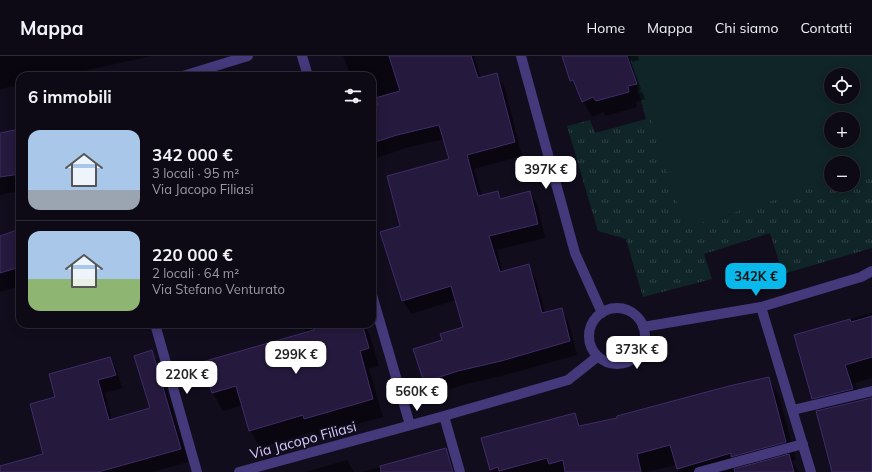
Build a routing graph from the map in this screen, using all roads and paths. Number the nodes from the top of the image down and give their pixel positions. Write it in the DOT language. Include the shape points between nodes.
graph roads {
  1 [pos="248,56"];
  2 [pos="302,56"];
  3 [pos="521,56"];
  4 [pos="196,72"];
  5 [pos="307,72"];
  6 [pos="872,271"];
  7 [pos="872,275"];
  8 [pos="861,276"];
  9 [pos="761,307"];
  10 [pos="376,309"];
  11 [pos="602,313"];
  12 [pos="643,327"];
  13 [pos="156,328"];
  14 [pos="597,357"];
  15 [pos="872,390"];
  16 [pos="793,410"];
  17 [pos="444,416"];
  18 [pos="410,425"];
  19 [pos="803,444"];
  20 [pos="197,472"];
  21 [pos="239,472"];
  22 [pos="460,472"];
  23 [pos="700,472"];
  24 [pos="811,472"];
  1 -- 4 [label="street"];
  2 -- 5 [label="street"];
  3 -- 11 [label="street" via="575,253"];
  6 -- 8 [label="street"];
  7 -- 8 [label="street"];
  8 -- 9 [label="street"];
  9 -- 12 [label="street"];
  9 -- 16 [label="street"];
  10 -- 18 [label="street"];
  11 -- 12 [label="street" via="615,309 629,311 638,318"];
  11 -- 14 [label="street" via="590,328 591,349"];
  12 -- 14 [label="street" via="641,351 630,361 616,364"];
  13 -- 20 [label="street"];
  14 -- 17 [label="street, Via Jacopo Filiasi" via="568,380"];
  15 -- 16 [label="street"];
  16 -- 19 [label="street"];
  17 -- 18 [label="street, Via Jacopo Filiasi"];
  17 -- 22 [label="street"];
  18 -- 21 [label="street, Via Jacopo Filiasi"];
  19 -- 23 [label="street"];
  19 -- 24 [label="street"];
}
